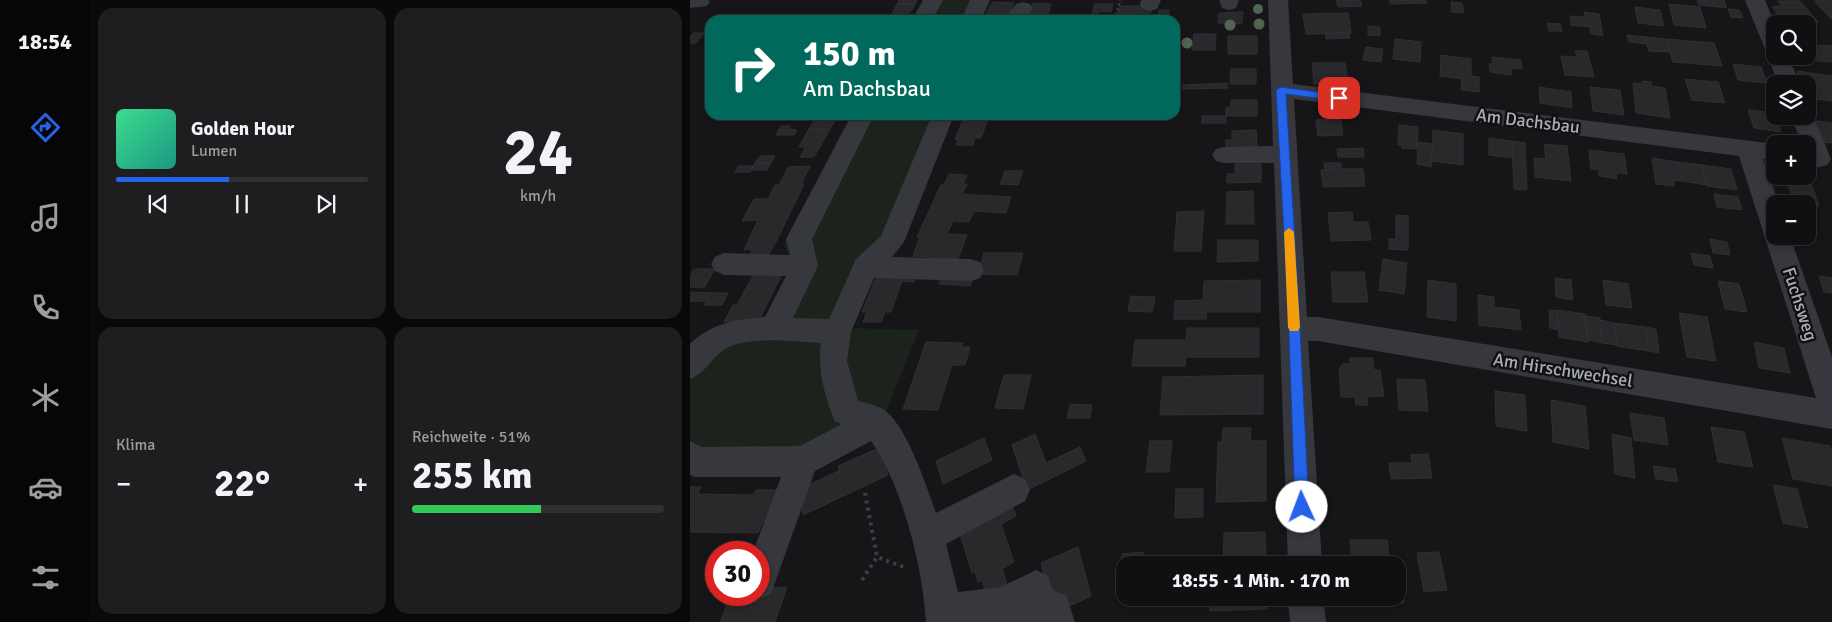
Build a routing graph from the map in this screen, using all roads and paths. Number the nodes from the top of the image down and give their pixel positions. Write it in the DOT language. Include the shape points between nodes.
graph roads {
  1 [pos="933,0"];
  2 [pos="980,0"];
  3 [pos="1120,0"];
  4 [pos="1278,0"];
  5 [pos="1755,0"];
  6 [pos="925,15"];
  7 [pos="973,15"];
  8 [pos="1116,15"];
  9 [pos="1766,27"];
  10 [pos="1281,90"];
  11 [pos="860,120"];
  12 [pos="941,120"];
  13 [pos="1806,125"];
  14 [pos="1748,149"];
  15 [pos="1766,151"];
  16 [pos="1286,154"];
  17 [pos="1224,155"];
  18 [pos="1819,158"];
  19 [pos="1766,202"];
  20 [pos="1780,245"];
  21 [pos="724,264"];
  22 [pos="805,266"];
  23 [pos="865,267"];
  24 [pos="971,270"];
  25 [pos="773,329"];
  26 [pos="1294,329"];
  27 [pos="837,332"];
  28 [pos="690,336"];
  29 [pos="719,336"];
  30 [pos="690,366"];
  31 [pos="1832,400"];
  32 [pos="1832,415"];
  33 [pos="876,422"];
  34 [pos="802,462"];
  35 [pos="692,463"];
  36 [pos="1014,490"];
  37 [pos="864,493"];
  38 [pos="927,536"];
  39 [pos="770,551"];
  40 [pos="1305,556"];
  41 [pos="877,557"];
  42 [pos="862,580"];
  43 [pos="1036,588"];
  44 [pos="1004,604"];
  45 [pos="943,605"];
  46 [pos="1307,606"];
  47 [pos="1057,622"];
  48 [pos="1308,622"];
  1 -- 6 [label="street"];
  2 -- 7 [label="street"];
  3 -- 8 [label="path"];
  4 -- 10 [label="street"];
  5 -- 9 [label="street"];
  10 -- 14 [label="street, Am Dachsbau"];
  10 -- 16 [label="street"];
  11 -- 22 [label="street" via="799,239"];
  12 -- 23 [label="street" via="892,242"];
  13 -- 18 [label="street"];
  14 -- 15 [label="street, Am Dachsbau"];
  14 -- 19 [label="street"];
  16 -- 17 [label="street"];
  16 -- 26 [label="street"];
  20 -- 31 [label="street, Fuchsweg"];
  21 -- 22 [label="street"];
  22 -- 25 [label="street"];
  23 -- 24 [label="street"];
  23 -- 27 [label="street"];
  25 -- 27 [label="street"];
  25 -- 29 [label="street" via="738,330"];
  26 -- 32 [label="street, Am Hirschwechsel" via="1318,329"];
  26 -- 40 [label="street"];
  27 -- 33 [label="street" via="833,361 846,411"];
  28 -- 29 [label="street"];
  29 -- 30 [label="street" via="699,352"];
  33 -- 34 [label="street"];
  33 -- 38 [label="street" via="890,440 912,490"];
  34 -- 35 [label="street"];
  34 -- 39 [label="street"];
  36 -- 38 [label="street"];
  37 -- 41 [label="path"];
  38 -- 45 [label="street"];
  41 -- 42 [label="path"];
  41 -- 45 [label="path"];
  43 -- 44 [label="street"];
  44 -- 45 [label="street"];
  44 -- 47 [label="street" via="1053,608"];
  46 -- 48 [label="street"];
}
